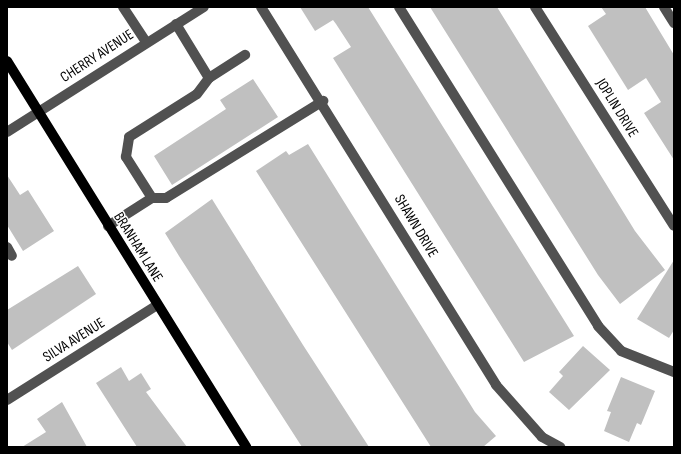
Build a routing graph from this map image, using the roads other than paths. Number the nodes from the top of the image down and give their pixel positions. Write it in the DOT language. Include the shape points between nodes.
graph roads {
  1 [pos="123,7"];
  2 [pos="204,7"];
  3 [pos="261,7"];
  4 [pos="399,7"];
  5 [pos="535,7"];
  6 [pos="664,7"];
  7 [pos="674,22"];
  8 [pos="176,24"];
  9 [pos="146,42"];
  10 [pos="245,55"];
  11 [pos="7,61"];
  12 [pos="209,78"];
  13 [pos="322,101"];
  14 [pos="37,113"];
  15 [pos="7,132"];
  16 [pos="152,198"];
  17 [pos="108,226"];
  18 [pos="674,226"];
  19 [pos="157,305"];
  20 [pos="674,372"];
  21 [pos="7,400"];
  22 [pos="246,447"];
  23 [pos="560,447"];
  1 -- 9 [label="street"];
  2 -- 8 [label="street, CHERRY AVENUE"];
  3 -- 13 [label="street, SHAWN DRIVE"];
  4 -- 20 [label="street" via="598,326 621,351"];
  5 -- 18 [label="street, JOPLIN DRIVE"];
  6 -- 7 [label="street"];
  8 -- 9 [label="street, CHERRY AVENUE"];
  8 -- 12 [label="street"];
  9 -- 14 [label="street, CHERRY AVENUE"];
  10 -- 12 [label="street"];
  11 -- 14 [label="main road, BRANHAM LANE"];
  12 -- 16 [label="street" via="197,94 129,137 126,157"];
  13 -- 16 [label="street" via="166,198"];
  13 -- 23 [label="street, SHAWN DRIVE" via="496,385 542,437"];
  14 -- 15 [label="street, CHERRY AVENUE"];
  14 -- 17 [label="main road, BRANHAM LANE"];
  16 -- 17 [label="street"];
  17 -- 19 [label="main road, BRANHAM LANE"];
  19 -- 21 [label="street, SILVA AVENUE"];
  19 -- 22 [label="main road, BRANHAM LANE"];
}
